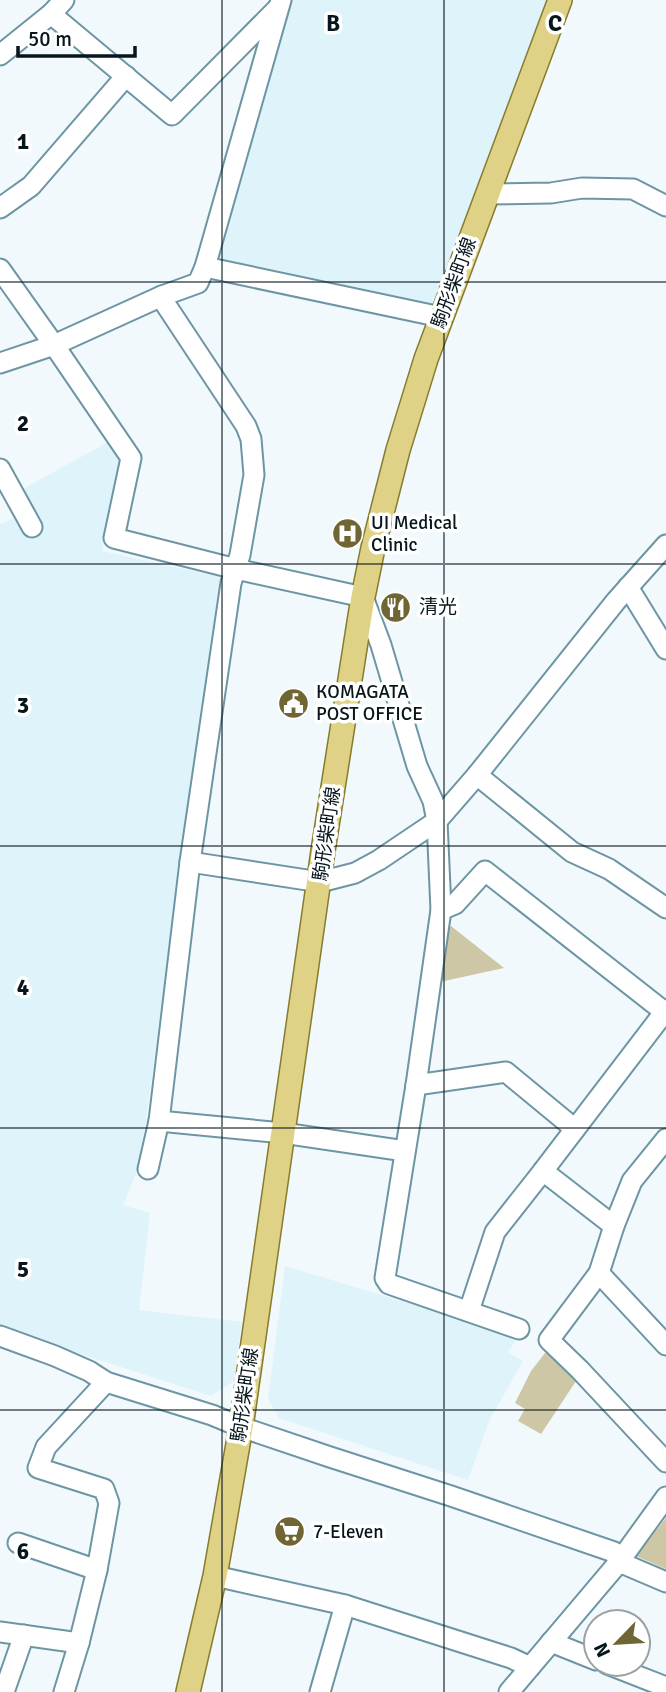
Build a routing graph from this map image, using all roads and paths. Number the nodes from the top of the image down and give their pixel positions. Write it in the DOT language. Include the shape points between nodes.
graph roads {
  1 [pos="560,0"];
  2 [pos="280,4"];
  3 [pos="57,7"];
  4 [pos="0,55"];
  5 [pos="126,76"];
  6 [pos="487,194"];
  7 [pos="666,206"];
  8 [pos="0,208"];
  9 [pos="205,267"];
  10 [pos="0,269"];
  11 [pos="162,296"];
  12 [pos="441,317"];
  13 [pos="54,345"];
  14 [pos="0,363"];
  15 [pos="0,469"];
  16 [pos="32,527"];
  17 [pos="666,545"];
  18 [pos="236,569"];
  19 [pos="628,587"];
  20 [pos="363,597"];
  21 [pos="666,649"];
  22 [pos="477,775"];
  23 [pos="437,821"];
  24 [pos="190,862"];
  25 [pos="320,882"];
  26 [pos="666,908"];
  27 [pos="441,910"];
  28 [pos="666,1012"];
  29 [pos="416,1085"];
  30 [pos="159,1121"];
  31 [pos="575,1129"];
  32 [pos="283,1133"];
  33 [pos="666,1139"];
  34 [pos="405,1152"];
  35 [pos="148,1170"];
  36 [pos="543,1171"];
  37 [pos="614,1226"];
  38 [pos="599,1273"];
  39 [pos="468,1311"];
  40 [pos="519,1329"];
  41 [pos="0,1336"];
  42 [pos="666,1345"];
  43 [pos="106,1382"];
  44 [pos="241,1427"];
  45 [pos="666,1462"];
  46 [pos="666,1497"];
  47 [pos="18,1543"];
  48 [pos="619,1562"];
  49 [pos="96,1570"];
  50 [pos="215,1576"];
  51 [pos="666,1582"];
  52 [pos="345,1605"];
  53 [pos="0,1632"];
  54 [pos="24,1635"];
  55 [pos="551,1642"];
  56 [pos="79,1643"];
  57 [pos="582,1654"];
  58 [pos="530,1667"];
  59 [pos="643,1678"];
  60 [pos="666,1687"];
  61 [pos="4,1692"];
  62 [pos="64,1692"];
  63 [pos="188,1692"];
  64 [pos="320,1692"];
  65 [pos="509,1692"];
  1 -- 6 [label="main road, 駒形柴町線"];
  2 -- 5 [label="street" via="172,115"];
  2 -- 9 [label="street"];
  3 -- 4 [label="street"];
  3 -- 5 [label="street"];
  5 -- 8 [label="street" via="31,186"];
  6 -- 7 [label="street" via="633,189"];
  6 -- 12 [label="main road, 駒形柴町線"];
  9 -- 11 [label="street" via="198,283"];
  9 -- 12 [label="street"];
  10 -- 13 [label="street"];
  11 -- 13 [label="street"];
  11 -- 18 [label="street" via="251,439 254,475"];
  12 -- 20 [label="main road, 駒形柴町線" via="398,450"];
  13 -- 14 [label="street"];
  13 -- 18 [label="street" via="131,458 114,538"];
  15 -- 16 [label="street"];
  17 -- 19 [label="street"];
  18 -- 20 [label="street"];
  18 -- 24 [label="street"];
  19 -- 21 [label="street"];
  19 -- 22 [label="street"];
  20 -- 23 [label="street"];
  20 -- 25 [label="main road, 駒形柴町線"];
  22 -- 23 [label="street"];
  22 -- 26 [label="street" via="572,852 609,869"];
  23 -- 25 [label="street" via="355,873"];
  23 -- 27 [label="street"];
  24 -- 25 [label="street"];
  24 -- 30 [label="street"];
  25 -- 32 [label="main road, 駒形柴町線"];
  27 -- 28 [label="street" via="455,904 485,871"];
  27 -- 29 [label="street"];
  28 -- 31 [label="street"];
  29 -- 31 [label="street" via="506,1072"];
  29 -- 34 [label="street"];
  30 -- 32 [label="street"];
  30 -- 35 [label="street"];
  31 -- 36 [label="street"];
  32 -- 34 [label="street"];
  32 -- 44 [label="main road, 駒形柴町線"];
  33 -- 37 [label="street" via="632,1181"];
  34 -- 39 [label="street" via="385,1278 389,1284"];
  36 -- 37 [label="street"];
  36 -- 39 [label="street" via="495,1232"];
  37 -- 38 [label="street"];
  38 -- 42 [label="street"];
  38 -- 45 [label="street" via="549,1340"];
  39 -- 40 [label="street"];
  41 -- 43 [label="street" via="55,1356"];
  43 -- 44 [label="street"];
  43 -- 49 [label="street" via="46,1447 38,1468 104,1489 109,1503"];
  44 -- 48 [label="street" via="614,1552"];
  44 -- 50 [label="main road, 駒形柴町線"];
  46 -- 48 [label="street"];
  47 -- 49 [label="street"];
  48 -- 51 [label="street"];
  48 -- 55 [label="street"];
  49 -- 56 [label="street"];
  50 -- 52 [label="street"];
  50 -- 63 [label="main road, 駒形柴町線"];
  52 -- 58 [label="street"];
  52 -- 64 [label="street"];
  53 -- 54 [label="street"];
  54 -- 56 [label="street"];
  54 -- 61 [label="street"];
  55 -- 57 [label="street"];
  55 -- 58 [label="street"];
  56 -- 62 [label="street"];
  58 -- 65 [label="street"];
  59 -- 60 [label="street"];
}
